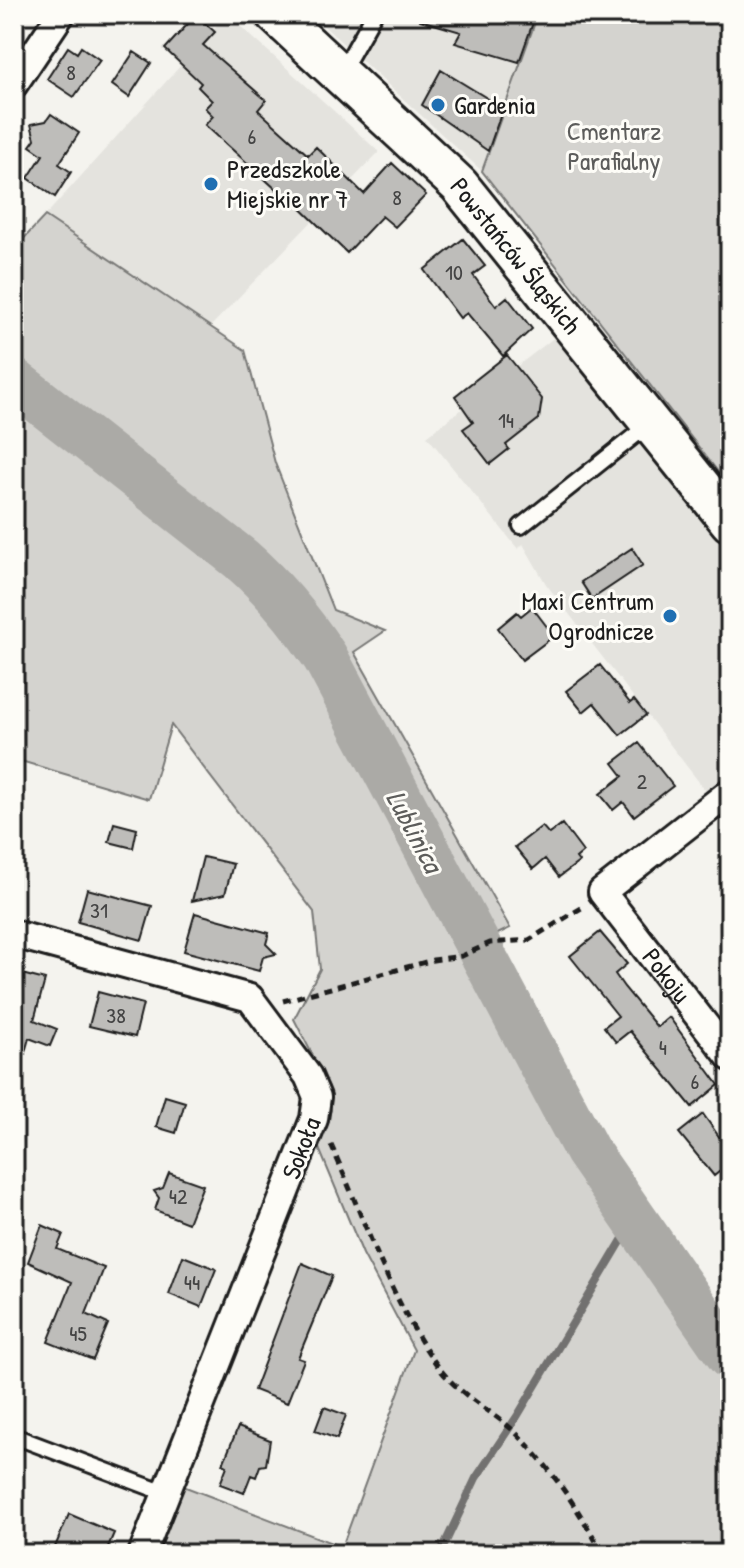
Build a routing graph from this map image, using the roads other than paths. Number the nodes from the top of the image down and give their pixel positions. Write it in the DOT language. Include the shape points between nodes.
graph roads {
  1 [pos="61,14"];
  2 [pos="275,14"];
  3 [pos="374,14"];
  4 [pos="341,73"];
  5 [pos="14,84"];
  6 [pos="651,422"];
  7 [pos="730,522"];
  8 [pos="521,526"];
  9 [pos="730,792"];
  10 [pos="14,934"];
  11 [pos="730,1057"];
  12 [pos="14,1436"];
  13 [pos="165,1493"];
  14 [pos="142,1554"];
  1 -- 5 [label="street"];
  2 -- 4 [label="main road, Powstańców Śląskich"];
  3 -- 4 [label="lane"];
  4 -- 6 [label="main road, Powstańców Śląskich" via="459,185"];
  6 -- 7 [label="main road, Powstańców Śląskich"];
  6 -- 8 [label="lane"];
  9 -- 11 [label="street, Pokoju" via="593,899"];
  10 -- 13 [label="street, Sokoła" via="250,998 308,1076 317,1097 314,1119"];
  12 -- 13 [label="lane"];
  13 -- 14 [label="street, Sokoła"];
}
